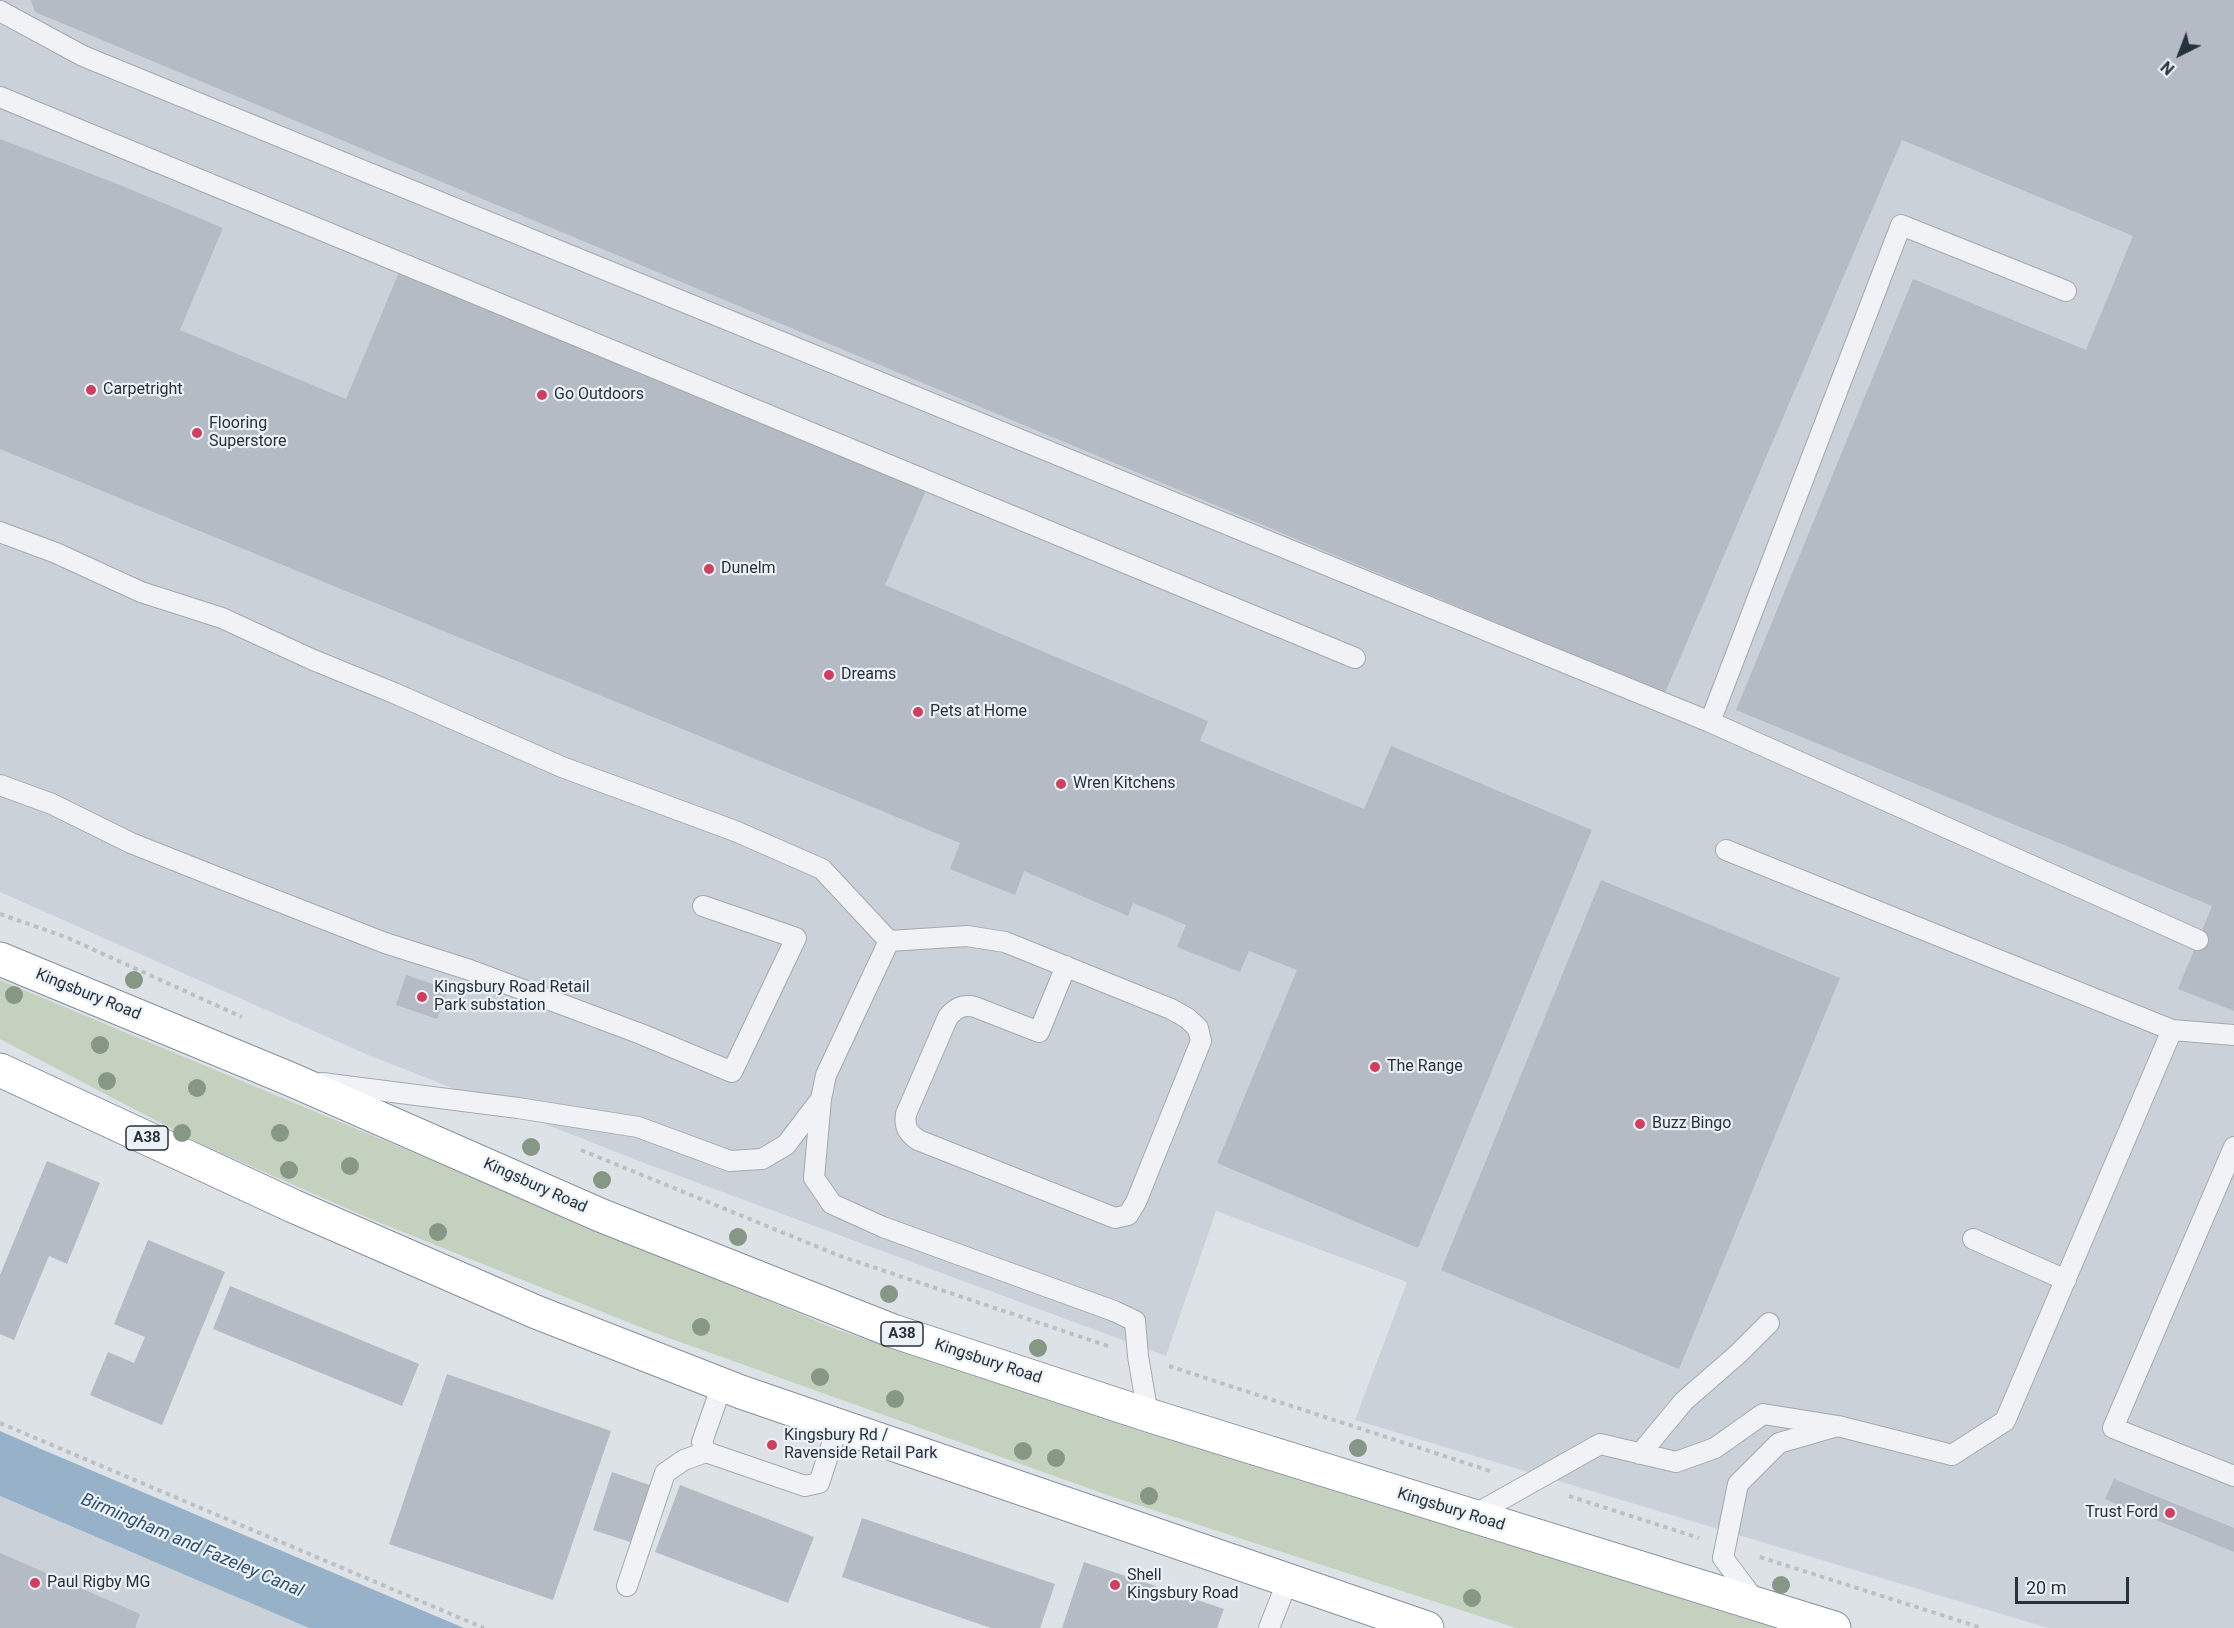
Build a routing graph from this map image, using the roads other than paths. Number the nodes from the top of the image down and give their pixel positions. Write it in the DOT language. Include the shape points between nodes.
graph roads {
  1 [pos="0,11"];
  2 [pos="0,97"];
  3 [pos="2066,291"];
  4 [pos="0,532"];
  5 [pos="1355,658"];
  6 [pos="1710,722"];
  7 [pos="0,785"];
  8 [pos="1726,850"];
  9 [pos="703,906"];
  10 [pos="2198,940"];
  11 [pos="889,941"];
  12 [pos="0,959"];
  13 [pos="1066,966"];
  14 [pos="2172,1030"];
  15 [pos="2234,1035"];
  16 [pos="0,1070"];
  17 [pos="290,1078"];
  18 [pos="820,1099"];
  19 [pos="2234,1147"];
  20 [pos="1973,1239"];
  21 [pos="2066,1280"];
  22 [pos="1769,1323"];
  23 [pos="722,1385"];
  24 [pos="1149,1415"];
  25 [pos="838,1426"];
  26 [pos="1838,1426"];
  27 [pos="705,1452"];
  28 [pos="1640,1454"];
  29 [pos="2234,1476"];
  30 [pos="1472,1516"];
  31 [pos="1288,1580"];
  32 [pos="627,1586"];
  33 [pos="1758,1605"];
  34 [pos="1269,1628"];
  35 [pos="1427,1628"];
  36 [pos="1834,1628"];
  1 -- 6 [label="lane" via="82,56"];
  2 -- 5 [label="lane"];
  3 -- 6 [label="lane" via="1901,225"];
  4 -- 11 [label="lane" via="141,592 222,618 562,767 735,831 822,869"];
  6 -- 10 [label="lane"];
  7 -- 9 [label="lane" via="219,878 386,943 641,1034 732,1072 796,938"];
  8 -- 14 [label="lane"];
  11 -- 13 [label="lane" via="968,936 1005,942"];
  11 -- 18 [label="lane" via="826,1075"];
  12 -- 17 [label="highway, Kingsbury Road / A38"];
  13 -- 13 [label="lane" via="1171,1009 1198,1028 1201,1041 1136,1202 1128,1215 1115,1218 918,1140 905,1123 948,1017 955,1009 965,1004 1040,1032"];
  14 -- 15 [label="lane"];
  14 -- 21 [label="lane"];
  16 -- 23 [label="highway, A38" via="293,1206 536,1312"];
  17 -- 18 [label="lane" via="638,1128 730,1161 762,1159 786,1145"];
  17 -- 24 [label="highway, Kingsbury Road / A38" via="600,1215 882,1326"];
  18 -- 24 [label="lane" via="814,1178 832,1204 883,1227 1135,1321"];
  19 -- 29 [label="lane" via="2113,1428"];
  20 -- 21 [label="lane"];
  21 -- 26 [label="lane" via="2005,1421 1952,1455"];
  22 -- 28 [label="lane" via="1684,1401"];
  23 -- 25 [label="highway, A38"];
  23 -- 27 [label="lane" via="702,1442"];
  24 -- 30 [label="highway, Kingsbury Road / A38"];
  25 -- 27 [label="lane" via="819,1483 805,1486"];
  25 -- 31 [label="highway, A38"];
  26 -- 28 [label="lane" via="1763,1414 1715,1448 1676,1462"];
  26 -- 33 [label="lane" via="1779,1443 1738,1484 1723,1558"];
  27 -- 32 [label="lane" via="665,1473"];
  28 -- 30 [label="lane" via="1600,1444"];
  30 -- 33 [label="highway, Kingsbury Road / A38"];
  31 -- 34 [label="lane"];
  31 -- 35 [label="highway, A38"];
  33 -- 36 [label="highway, Kingsbury Road / A38"];
}
